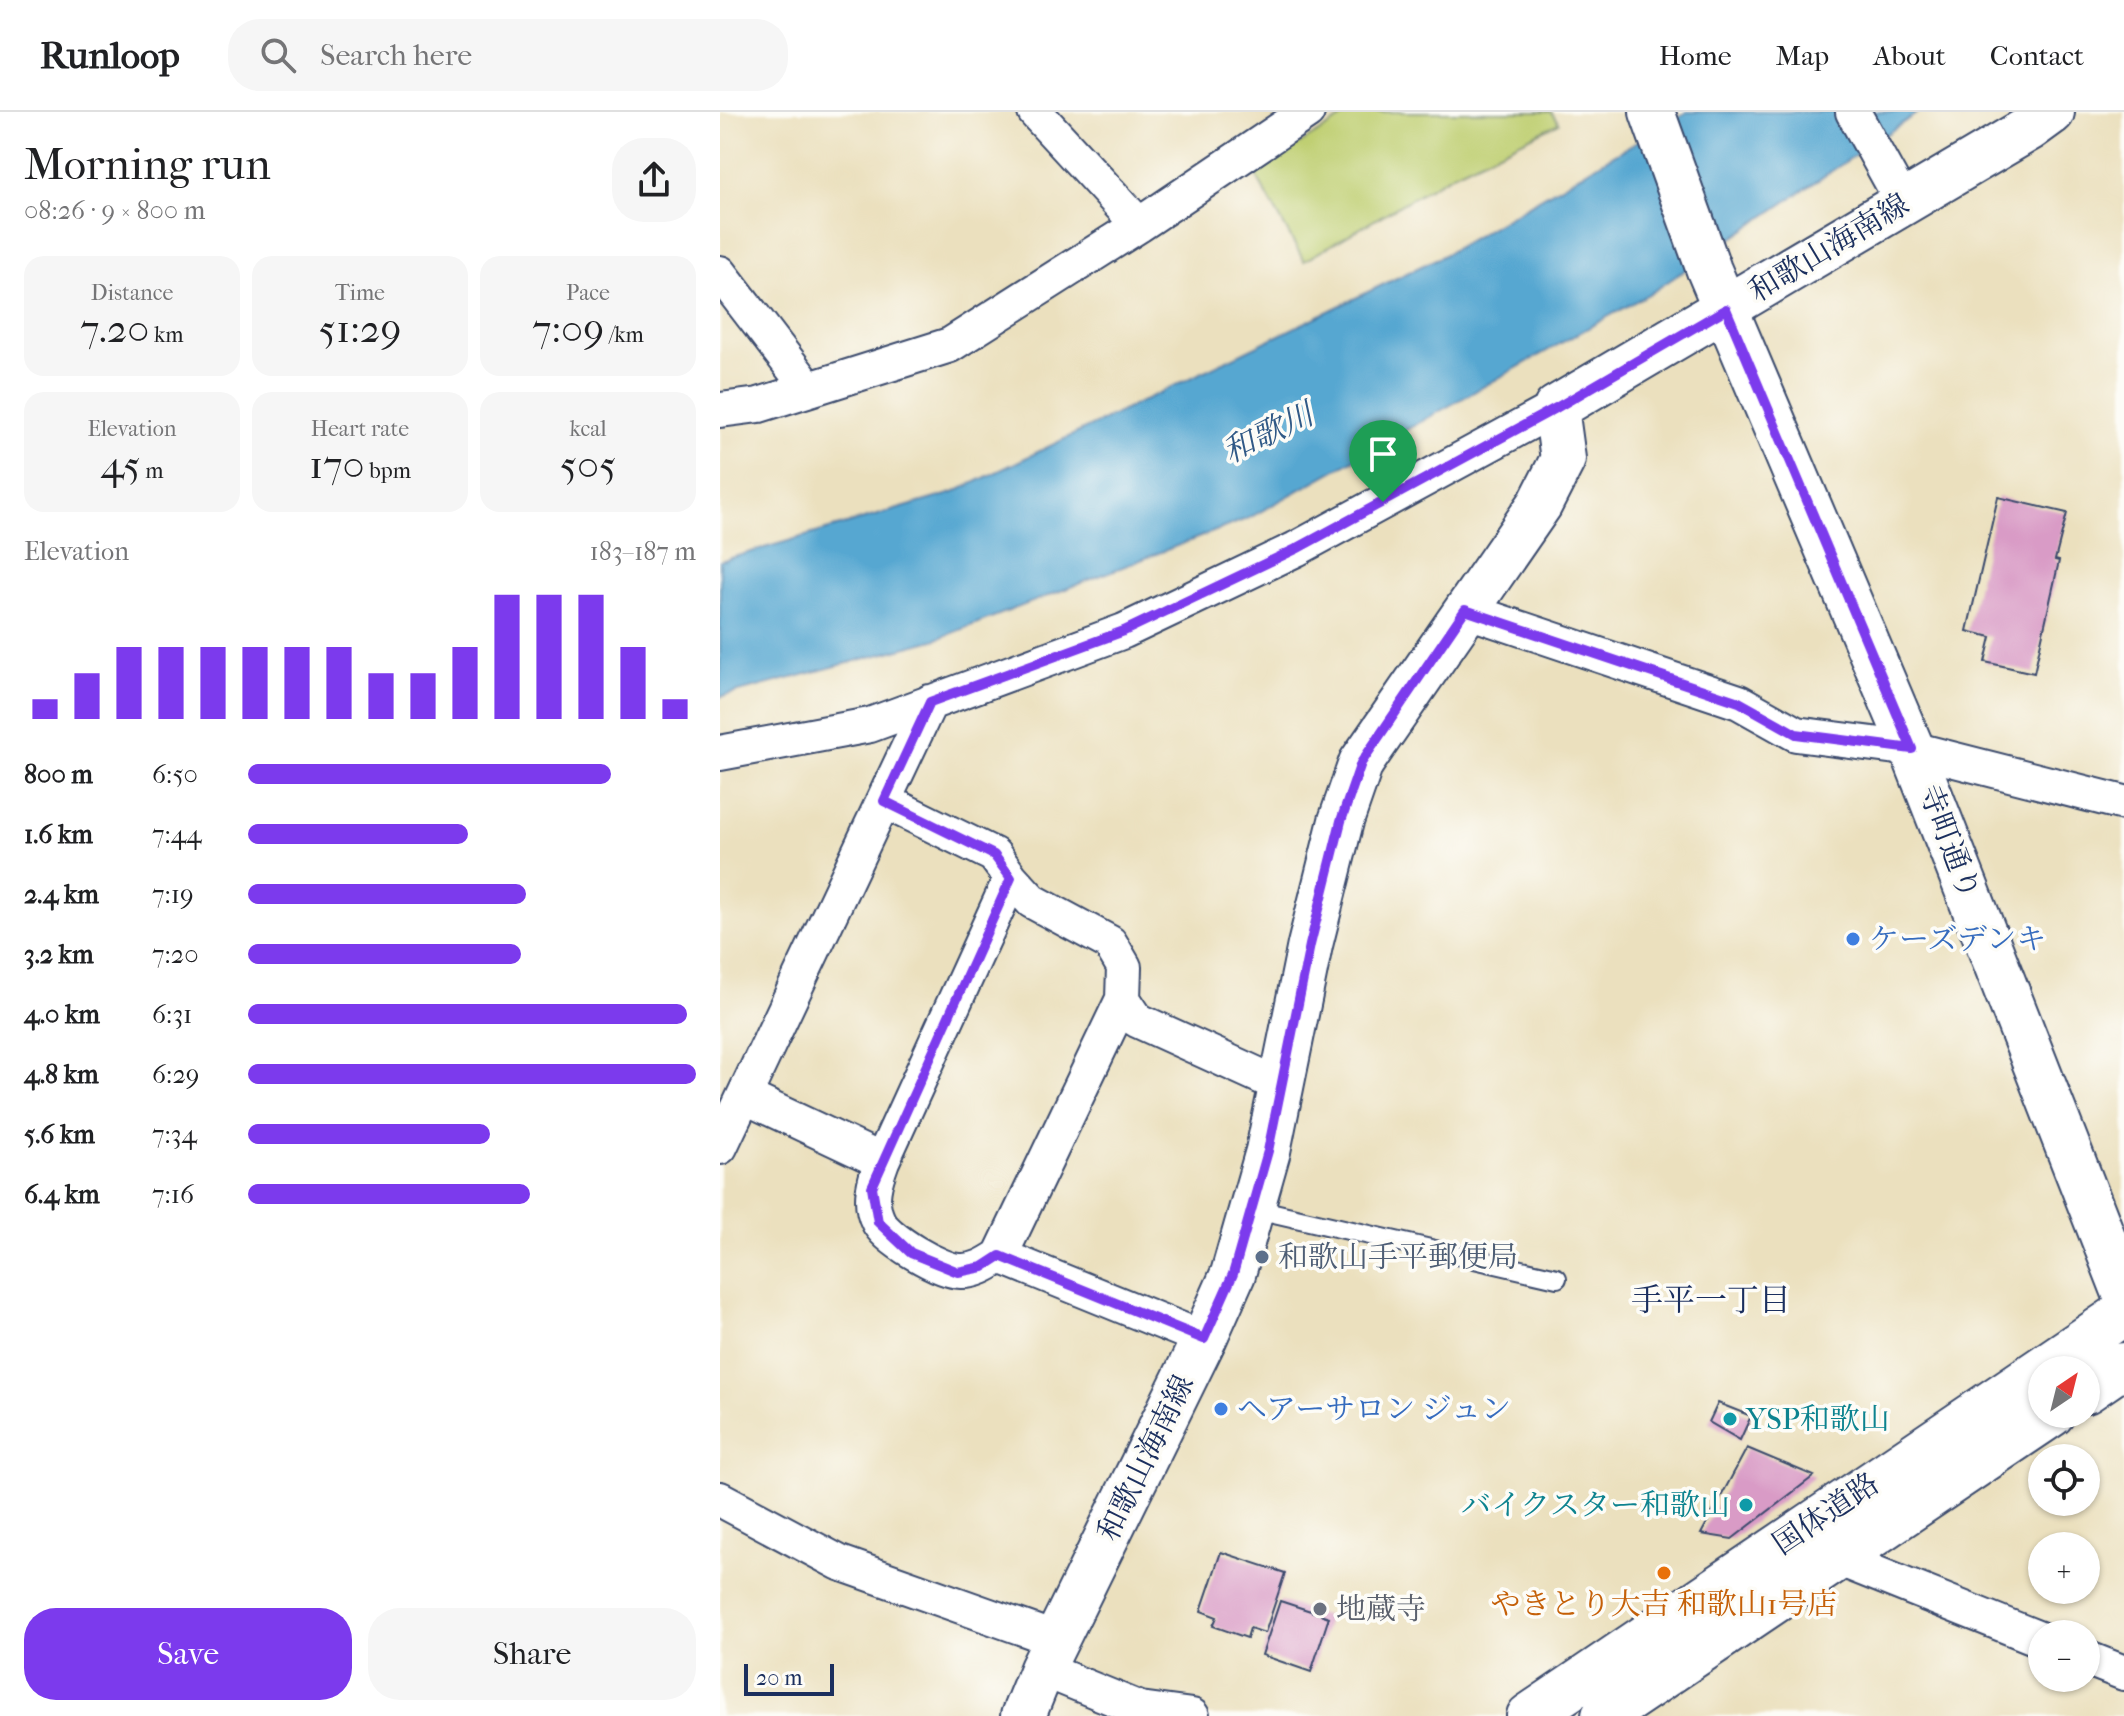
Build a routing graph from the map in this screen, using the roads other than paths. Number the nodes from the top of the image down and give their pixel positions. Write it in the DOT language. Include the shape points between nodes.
graph roads {
  1 [pos="1035,112"];
  2 [pos="1652,112"];
  3 [pos="1853,112"];
  4 [pos="2052,112"];
  5 [pos="1292,116"];
  6 [pos="1896,190"];
  7 [pos="1139,225"];
  8 [pos="720,273"];
  9 [pos="1718,290"];
  10 [pos="809,389"];
  11 [pos="1556,408"];
  12 [pos="720,410"];
  13 [pos="1465,610"];
  14 [pos="930,702"];
  15 [pos="1912,749"];
  16 [pos="720,753"];
  17 [pos="884,801"];
  18 [pos="2124,803"];
  19 [pos="1011,878"];
  20 [pos="1123,999"];
  21 [pos="1282,1086"];
  22 [pos="744,1096"];
  23 [pos="720,1147"];
  24 [pos="882,1161"];
  25 [pos="1252,1208"];
  26 [pos="1000,1256"];
  27 [pos="1557,1278"];
  28 [pos="2124,1291"];
  29 [pos="2124,1313"];
  30 [pos="1204,1339"];
  31 [pos="2124,1365"];
  32 [pos="2100,1381"];
  33 [pos="2031,1428"];
  34 [pos="720,1499"];
  35 [pos="1837,1558"];
  36 [pos="2028,1634"];
  37 [pos="1049,1654"];
  38 [pos="2100,1664"];
  39 [pos="2124,1673"];
  40 [pos="1023,1716"];
  41 [pos="1192,1716"];
  42 [pos="1529,1716"];
  43 [pos="1604,1716"];
  1 -- 7 [label="street"];
  2 -- 9 [label="street, 寺町通り"];
  3 -- 6 [label="street"];
  4 -- 6 [label="street, 和歌山海南線" via="2030,128"];
  5 -- 7 [label="street"];
  6 -- 9 [label="street, 和歌山海南線"];
  7 -- 10 [label="street" via="950,345"];
  8 -- 10 [label="street"];
  9 -- 11 [label="street, 和歌山海南線"];
  9 -- 15 [label="street, 寺町通り"];
  10 -- 12 [label="street" via="759,405"];
  11 -- 13 [label="street, 和歌山海南線" via="1563,459 1540,504"];
  11 -- 14 [label="street" via="1296,549 1124,631"];
  13 -- 15 [label="street" via="1739,702 1796,734"];
  13 -- 21 [label="street, 和歌山海南線" via="1361,763 1310,945"];
  14 -- 16 [label="street" via="870,725"];
  14 -- 17 [label="street"];
  15 -- 18 [label="street"];
  15 -- 28 [label="street, 寺町通り"];
  17 -- 19 [label="street" via="994,855"];
  17 -- 22 [label="street"];
  19 -- 20 [label="street" via="1032,901 1110,943 1124,967"];
  19 -- 24 [label="street"];
  20 -- 21 [label="street" via="1137,1020"];
  20 -- 26 [label="street"];
  21 -- 25 [label="street, 和歌山海南線"];
  22 -- 23 [label="street"];
  22 -- 24 [label="street"];
  24 -- 26 [label="street" via="872,1187 878,1222 911,1253 958,1272 983,1267"];
  25 -- 27 [label="lane"];
  25 -- 30 [label="street, 和歌山海南線" via="1233,1274"];
  26 -- 30 [label="street"];
  29 -- 42 [label="street, 国体道路"];
  30 -- 37 [label="street, 和歌山海南線"];
  31 -- 32 [label="street"];
  33 -- 35 [label="street, 国体道路"];
  34 -- 37 [label="street" via="840,1563"];
  35 -- 36 [label="street"];
  35 -- 43 [label="street, 国体道路"];
  37 -- 40 [label="street, 和歌山海南線"];
  37 -- 41 [label="street" via="1140,1709"];
  38 -- 39 [label="street"];
}
